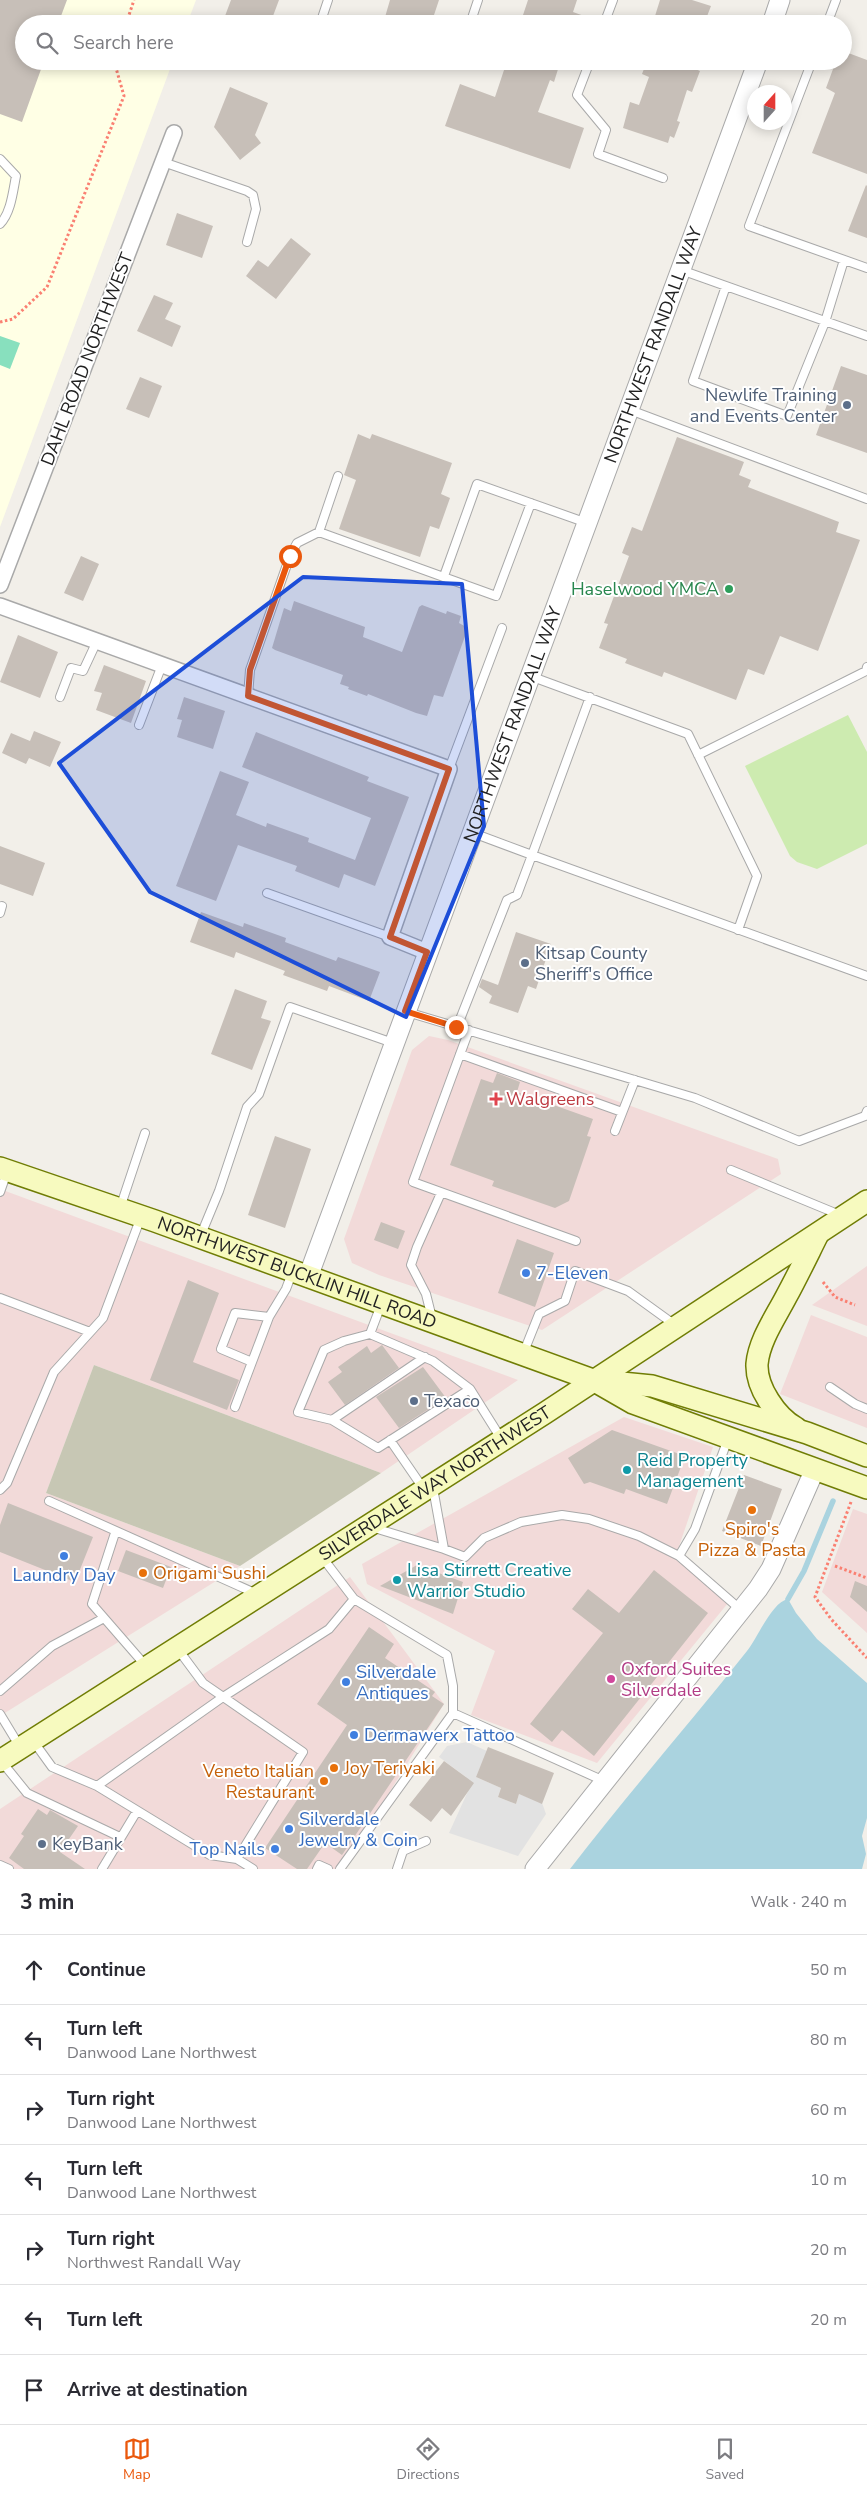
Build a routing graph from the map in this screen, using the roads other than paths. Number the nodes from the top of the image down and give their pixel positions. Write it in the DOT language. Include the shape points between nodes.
graph roads {
  1 [pos="328,0"];
  2 [pos="478,0"];
  3 [pos="613,0"];
  4 [pos="780,0"];
  5 [pos="836,0"];
  6 [pos="323,15"];
  7 [pos="473,15"];
  8 [pos="607,15"];
  9 [pos="775,15"];
  10 [pos="830,15"];
  11 [pos="587,70"];
  12 [pos="755,70"];
  13 [pos="809,70"];
  14 [pos="174,133"];
  15 [pos="0,159"];
  16 [pos="163,162"];
  17 [pos="663,178"];
  18 [pos="0,224"];
  19 [pos="247,242"];
  20 [pos="844,260"];
  21 [pos="867,268"];
  22 [pos="681,270"];
  23 [pos="726,286"];
  24 [pos="825,322"];
  25 [pos="867,336"];
  26 [pos="629,410"];
  27 [pos="338,476"];
  28 [pos="867,499"];
  29 [pos="531,503"];
  30 [pos="587,523"];
  31 [pos="319,532"];
  32 [pos="444,576"];
  33 [pos="0,585"];
  34 [pos="0,606"];
  35 [pos="502,628"];
  36 [pos="97,641"];
  37 [pos="162,665"];
  38 [pos="867,668"];
  39 [pos="530,676"];
  40 [pos="248,696"];
  41 [pos="590,697"];
  42 [pos="60,698"];
  43 [pos="139,725"];
  44 [pos="698,754"];
  45 [pos="449,769"];
  46 [pos="472,833"];
  47 [pos="532,855"];
  48 [pos="268,893"];
  49 [pos="738,930"];
  50 [pos="390,937"];
  51 [pos="427,952"];
  52 [pos="867,976"];
  53 [pos="405,1011"];
  54 [pos="456,1027"];
  55 [pos="469,1030"];
  56 [pos="393,1043"];
  57 [pos="460,1054"];
  58 [pos="635,1080"];
  59 [pos="867,1111"];
  60 [pos="622,1112"];
  61 [pos="615,1131"];
  62 [pos="145,1133"];
  63 [pos="4,1170"];
  64 [pos="731,1170"];
  65 [pos="0,1192"];
  66 [pos="441,1193"];
  67 [pos="867,1201"];
  68 [pos="119,1210"];
  69 [pos="141,1217"];
  70 [pos="844,1217"];
  71 [pos="818,1235"];
  72 [pos="200,1238"];
  73 [pos="576,1241"];
  74 [pos="300,1274"];
  75 [pos="0,1298"];
  76 [pos="382,1303"];
  77 [pos="269,1317"];
  78 [pos="433,1322"];
  79 [pos="677,1326"];
  80 [pos="90,1332"];
  81 [pos="370,1334"];
  82 [pos="523,1354"];
  83 [pos="425,1357"];
  84 [pos="252,1362"];
  85 [pos="593,1380"];
  86 [pos="830,1387"];
  87 [pos="470,1389"];
  88 [pos="235,1407"];
  89 [pos="867,1408"];
  90 [pos="332,1420"];
  91 [pos="807,1433"];
  92 [pos="390,1440"];
  93 [pos="503,1440"];
  94 [pos="725,1446"];
  95 [pos="867,1456"];
  96 [pos="815,1469"];
  97 [pos="428,1486"];
  98 [pos="0,1490"];
  99 [pos="859,1491"];
  100 [pos="49,1501"];
  101 [pos="367,1526"];
  102 [pos="115,1533"];
  103 [pos="444,1549"];
  104 [pos="321,1555"];
  105 [pos="679,1556"];
  106 [pos="259,1595"];
  107 [pos="354,1600"];
  108 [pos="742,1610"];
  109 [pos="104,1618"];
  110 [pos="177,1648"];
  111 [pos="147,1667"];
  112 [pos="0,1691"];
  113 [pos="222,1697"];
  114 [pos="453,1713"];
  115 [pos="0,1714"];
  116 [pos="27,1744"];
  117 [pos="1,1761"];
  118 [pos="604,1781"];
  119 [pos="97,1786"];
  120 [pos="137,1811"];
  121 [pos="120,1837"];
  122 [pos="426,1841"];
  123 [pos="238,1859"];
  124 [pos="0,1865"];
  125 [pos="9,1869"];
  126 [pos="102,1869"];
  127 [pos="253,1869"];
  128 [pos="317,1869"];
  129 [pos="328,1869"];
  130 [pos="340,1869"];
  131 [pos="397,1869"];
  132 [pos="535,1869"];
  1 -- 6 [label="lane"];
  2 -- 7 [label="lane"];
  3 -- 8 [label="lane"];
  4 -- 9 [label="street"];
  5 -- 10 [label="lane"];
  11 -- 17 [label="lane" via="577,96 606,130 598,154"];
  12 -- 22 [label="street, NORTHWEST RANDALL WAY"];
  13 -- 20 [label="lane" via="749,226"];
  14 -- 16 [label="street, DAHL ROAD NORTHWEST"];
  15 -- 18 [label="lane" via="16,176 4,220"];
  16 -- 19 [label="lane" via="253,195 256,210"];
  16 -- 33 [label="street, DAHL ROAD NORTHWEST"];
  20 -- 21 [label="lane"];
  20 -- 24 [label="lane"];
  22 -- 23 [label="lane"];
  22 -- 26 [label="street, NORTHWEST RANDALL WAY"];
  23 -- 24 [label="lane"];
  23 -- 24 [label="lane" via="692,381 787,416"];
  24 -- 25 [label="lane"];
  26 -- 28 [label="lane"];
  26 -- 30 [label="street, NORTHWEST RANDALL WAY"];
  27 -- 31 [label="lane"];
  29 -- 30 [label="lane"];
  29 -- 32 [label="lane" via="477,484"];
  29 -- 32 [label="lane" via="496,596"];
  30 -- 39 [label="street, NORTHWEST RANDALL WAY"];
  31 -- 32 [label="lane"];
  31 -- 40 [label="lane" via="297,543 290,556 250,670"];
  34 -- 36 [label="street"];
  35 -- 45 [label="lane"];
  36 -- 37 [label="street"];
  36 -- 42 [label="lane" via="83,671 71,668"];
  37 -- 40 [label="street"];
  37 -- 43 [label="lane"];
  38 -- 44 [label="lane" via="866,672"];
  39 -- 41 [label="lane"];
  39 -- 46 [label="street, NORTHWEST RANDALL WAY"];
  40 -- 45 [label="street"];
  41 -- 44 [label="lane" via="688,734"];
  41 -- 47 [label="lane"];
  44 -- 49 [label="lane" via="757,876"];
  45 -- 50 [label="street"];
  46 -- 47 [label="lane"];
  46 -- 51 [label="street, NORTHWEST RANDALL WAY"];
  47 -- 49 [label="lane"];
  47 -- 54 [label="lane" via="517,895 507,900"];
  48 -- 50 [label="lane"];
  49 -- 52 [label="lane"];
  50 -- 51 [label="street"];
  51 -- 53 [label="street, NORTHWEST RANDALL WAY"];
  53 -- 54 [label="lane"];
  53 -- 56 [label="street, NORTHWEST RANDALL WAY"];
  54 -- 55 [label="lane"];
  55 -- 57 [label="lane"];
  55 -- 58 [label="lane"];
  56 -- 72 [label="lane" via="290,1007 259,1094 247,1107"];
  56 -- 74 [label="street, NORTHWEST RANDALL WAY"];
  57 -- 60 [label="lane"];
  57 -- 66 [label="lane" via="413,1182"];
  58 -- 59 [label="lane" via="696,1098 799,1141 865,1116"];
  58 -- 60 [label="lane"];
  60 -- 61 [label="lane"];
  62 -- 68 [label="lane"];
  63 -- 65 [label="lane"];
  63 -- 68 [label="main road, NORTHWEST BUCKLIN HILL ROAD"];
  64 -- 70 [label="lane"];
  66 -- 73 [label="lane"];
  66 -- 78 [label="lane" via="411,1266 426,1294"];
  67 -- 70 [label="main road, SILVERDALE WAY NORTHWEST"];
  68 -- 69 [label="main road, NORTHWEST BUCKLIN HILL ROAD"];
  69 -- 72 [label="main road, NORTHWEST BUCKLIN HILL ROAD"];
  69 -- 80 [label="lane" via="103,1318"];
  70 -- 71 [label="main road, SILVERDALE WAY NORTHWEST"];
  71 -- 79 [label="main road, SILVERDALE WAY NORTHWEST"];
  71 -- 91 [label="main road" via="764,1341 758,1365 761,1385 776,1410 792,1426"];
  72 -- 74 [label="main road, NORTHWEST BUCKLIN HILL ROAD"];
  74 -- 76 [label="main road, NORTHWEST BUCKLIN HILL ROAD"];
  74 -- 77 [label="lane" via="286,1288"];
  75 -- 80 [label="lane"];
  76 -- 78 [label="main road, NORTHWEST BUCKLIN HILL ROAD"];
  76 -- 81 [label="lane"];
  77 -- 84 [label="lane"];
  77 -- 84 [label="lane" via="235,1313 221,1349"];
  78 -- 82 [label="main road, NORTHWEST BUCKLIN HILL ROAD"];
  79 -- 82 [label="lane" via="628,1291 575,1271 565,1301 538,1314"];
  79 -- 85 [label="main road, SILVERDALE WAY NORTHWEST"];
  80 -- 98 [label="lane" via="54,1372 8,1483"];
  81 -- 83 [label="lane"];
  81 -- 90 [label="lane" via="324,1350 298,1412"];
  82 -- 85 [label="main road, NORTHWEST BUCKLIN HILL ROAD"];
  83 -- 87 [label="lane"];
  83 -- 90 [label="lane"];
  84 -- 88 [label="lane"];
  85 -- 91 [label="main road, NORTHWEST BUCKLIN HILL ROAD" via="652,1386"];
  85 -- 93 [label="main road, SILVERDALE WAY NORTHWEST"];
  85 -- 96 [label="main road, NORTHWEST BUCKLIN HILL ROAD" via="633,1403"];
  86 -- 89 [label="lane"];
  87 -- 92 [label="lane"];
  87 -- 93 [label="lane"];
  90 -- 92 [label="lane" via="378,1448"];
  91 -- 95 [label="main road, NORTHWEST BUCKLIN HILL ROAD"];
  92 -- 97 [label="lane"];
  93 -- 97 [label="main road, SILVERDALE WAY NORTHWEST"];
  94 -- 105 [label="lane" via="696,1530"];
  95 -- 96 [label="main road, NORTHWEST BUCKLIN HILL ROAD"];
  96 -- 99 [label="main road, NORTHWEST BUCKLIN HILL ROAD"];
  96 -- 108 [label="street" via="771,1569"];
  97 -- 101 [label="main road, SILVERDALE WAY NORTHWEST"];
  97 -- 103 [label="lane"];
  100 -- 102 [label="lane"];
  101 -- 103 [label="lane"];
  101 -- 104 [label="main road, SILVERDALE WAY NORTHWEST"];
  102 -- 106 [label="lane"];
  102 -- 109 [label="lane" via="92,1604"];
  103 -- 105 [label="lane" via="465,1557 484,1538 521,1522 562,1515 589,1519 639,1536"];
  104 -- 106 [label="main road, SILVERDALE WAY NORTHWEST"];
  104 -- 107 [label="lane"];
  105 -- 108 [label="lane"];
  106 -- 110 [label="main road, SILVERDALE WAY NORTHWEST"];
  107 -- 113 [label="lane" via="329,1629"];
  107 -- 114 [label="lane" via="447,1655 453,1686"];
  108 -- 118 [label="street"];
  109 -- 111 [label="lane"];
  109 -- 112 [label="lane" via="52,1646"];
  110 -- 111 [label="main road, SILVERDALE WAY NORTHWEST"];
  110 -- 113 [label="lane" via="203,1683"];
  111 -- 116 [label="main road, SILVERDALE WAY NORTHWEST"];
  113 -- 119 [label="lane"];
  113 -- 123 [label="lane" via="303,1752"];
  114 -- 118 [label="lane"];
  114 -- 130 [label="lane"];
  115 -- 116 [label="lane"];
  116 -- 117 [label="main road, SILVERDALE WAY NORTHWEST"];
  116 -- 119 [label="lane" via="52,1767"];
  117 -- 121 [label="lane" via="27,1793"];
  118 -- 132 [label="street"];
  119 -- 120 [label="lane"];
  120 -- 121 [label="lane"];
  120 -- 123 [label="lane" via="210,1855"];
  121 -- 126 [label="lane"];
  122 -- 131 [label="lane" via="404,1851"];
  123 -- 127 [label="lane"];
  124 -- 125 [label="lane"];
  128 -- 129 [label="lane" via="319,1865"];
}
